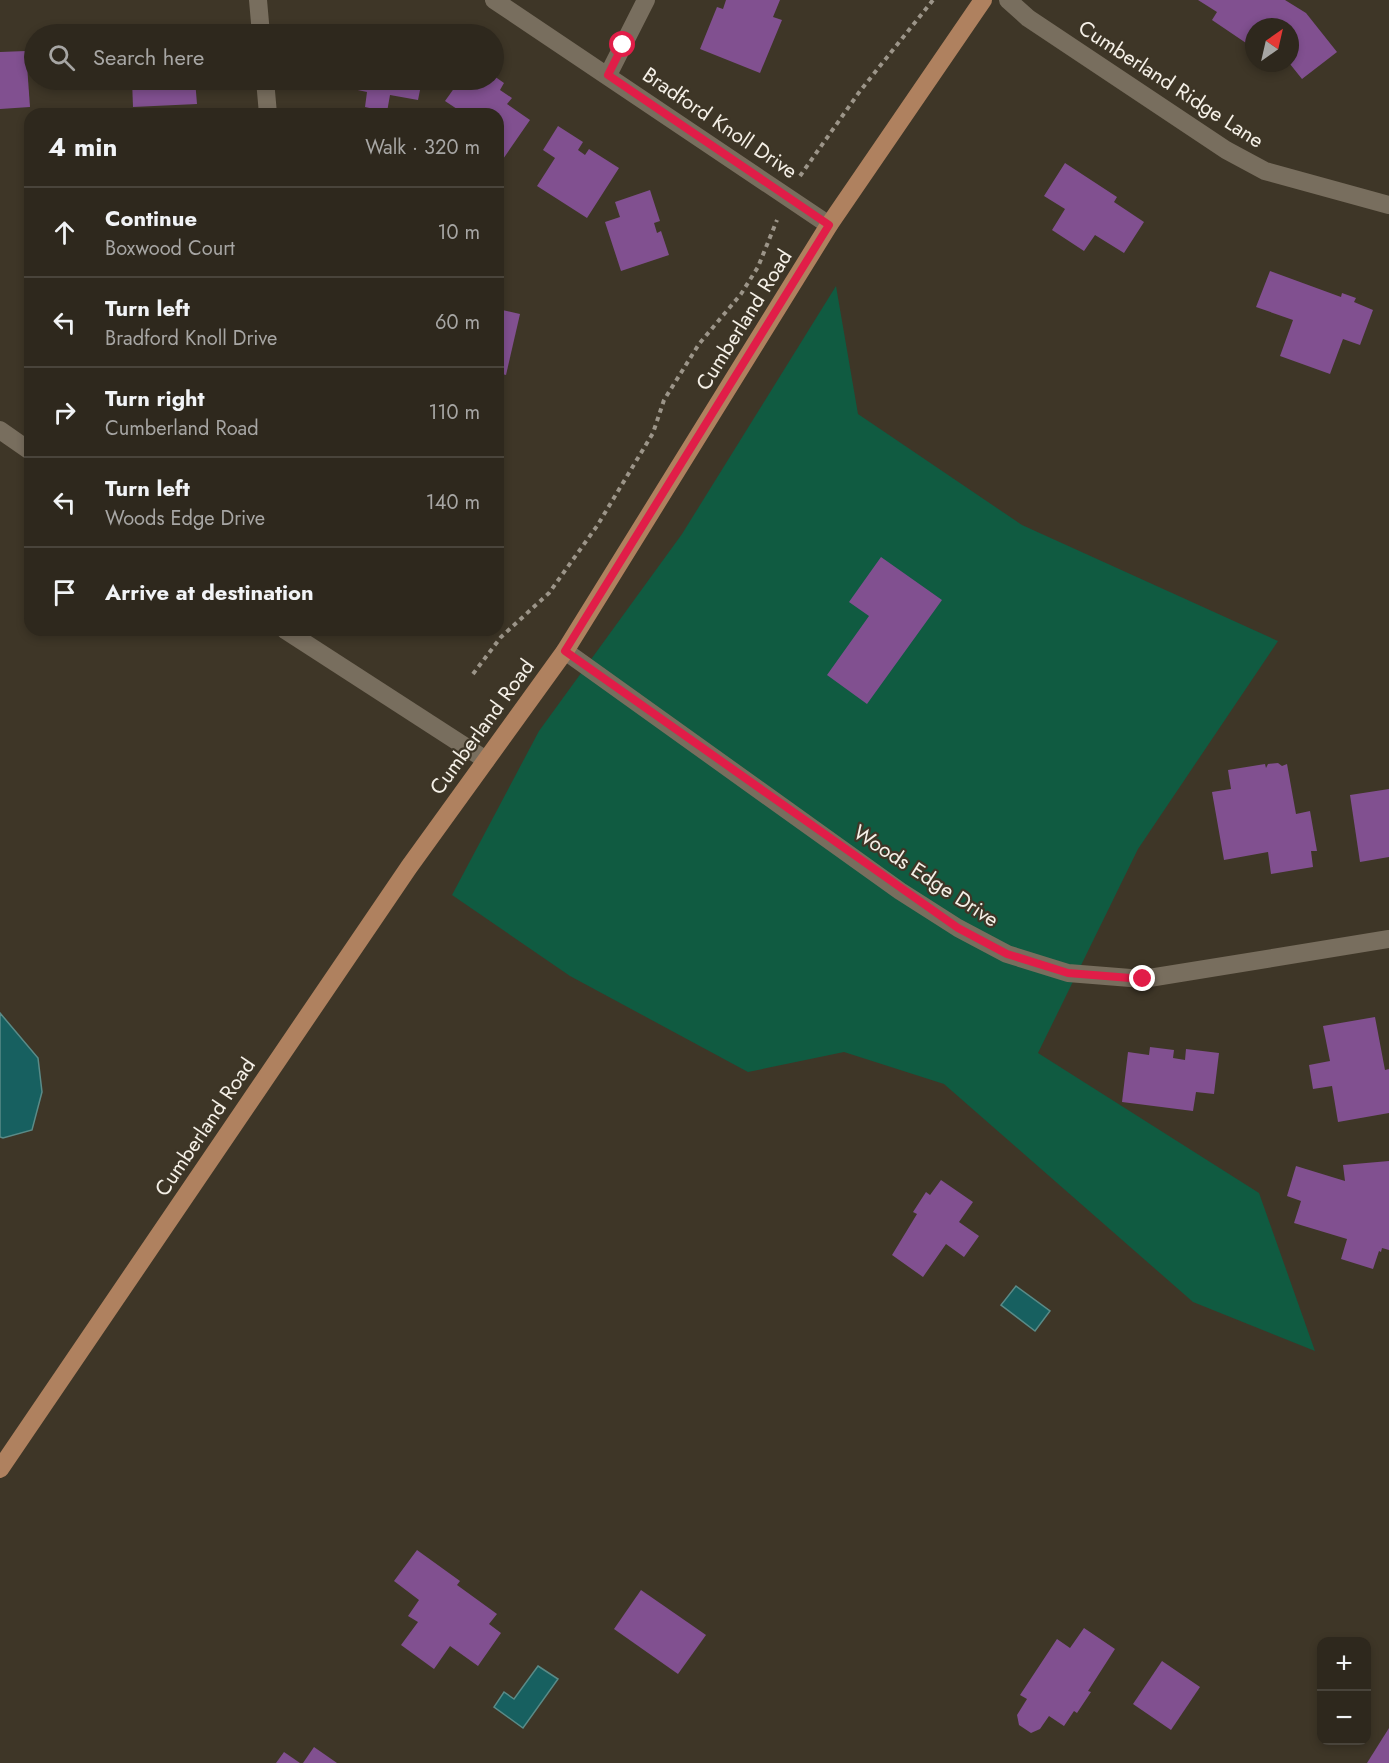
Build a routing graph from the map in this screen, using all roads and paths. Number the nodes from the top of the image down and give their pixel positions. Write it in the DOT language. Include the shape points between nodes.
graph roads {
  1 [pos="258,0"];
  2 [pos="494,0"];
  3 [pos="646,0"];
  4 [pos="933,0"];
  5 [pos="983,0"];
  6 [pos="1008,0"];
  7 [pos="260,24"];
  8 [pos="608,75"];
  9 [pos="266,90"];
  10 [pos="267,108"];
  11 [pos="811,158"];
  12 [pos="1389,205"];
  13 [pos="829,225"];
  14 [pos="766,242"];
  15 [pos="0,430"];
  16 [pos="24,447"];
  17 [pos="504,634"];
  18 [pos="294,636"];
  19 [pos="502,636"];
  20 [pos="565,651"];
  21 [pos="473,674"];
  22 [pos="486,759"];
  23 [pos="1389,939"];
  24 [pos="0,1469"];
  1 -- 7 [label="street"];
  2 -- 8 [label="street, Bradford Knoll Drive"];
  3 -- 8 [label="street"];
  4 -- 11 [label="path"];
  5 -- 13 [label="main road, Cumberland Road"];
  6 -- 12 [label="street, Cumberland Ridge Lane" via="1028,18 1226,150 1265,171"];
  8 -- 13 [label="street, Bradford Knoll Drive"];
  9 -- 10 [label="street"];
  13 -- 20 [label="main road, Cumberland Road"];
  14 -- 17 [label="path" via="758,267 699,344 664,400 653,433 579,553 549,593"];
  15 -- 16 [label="street"];
  18 -- 22 [label="street"];
  19 -- 21 [label="path"];
  20 -- 22 [label="main road, Cumberland Road"];
  20 -- 23 [label="street, Woods Edge Drive" via="900,891 1007,954 1068,973 1143,979"];
  22 -- 24 [label="main road, Cumberland Road" via="385,901"];
}
